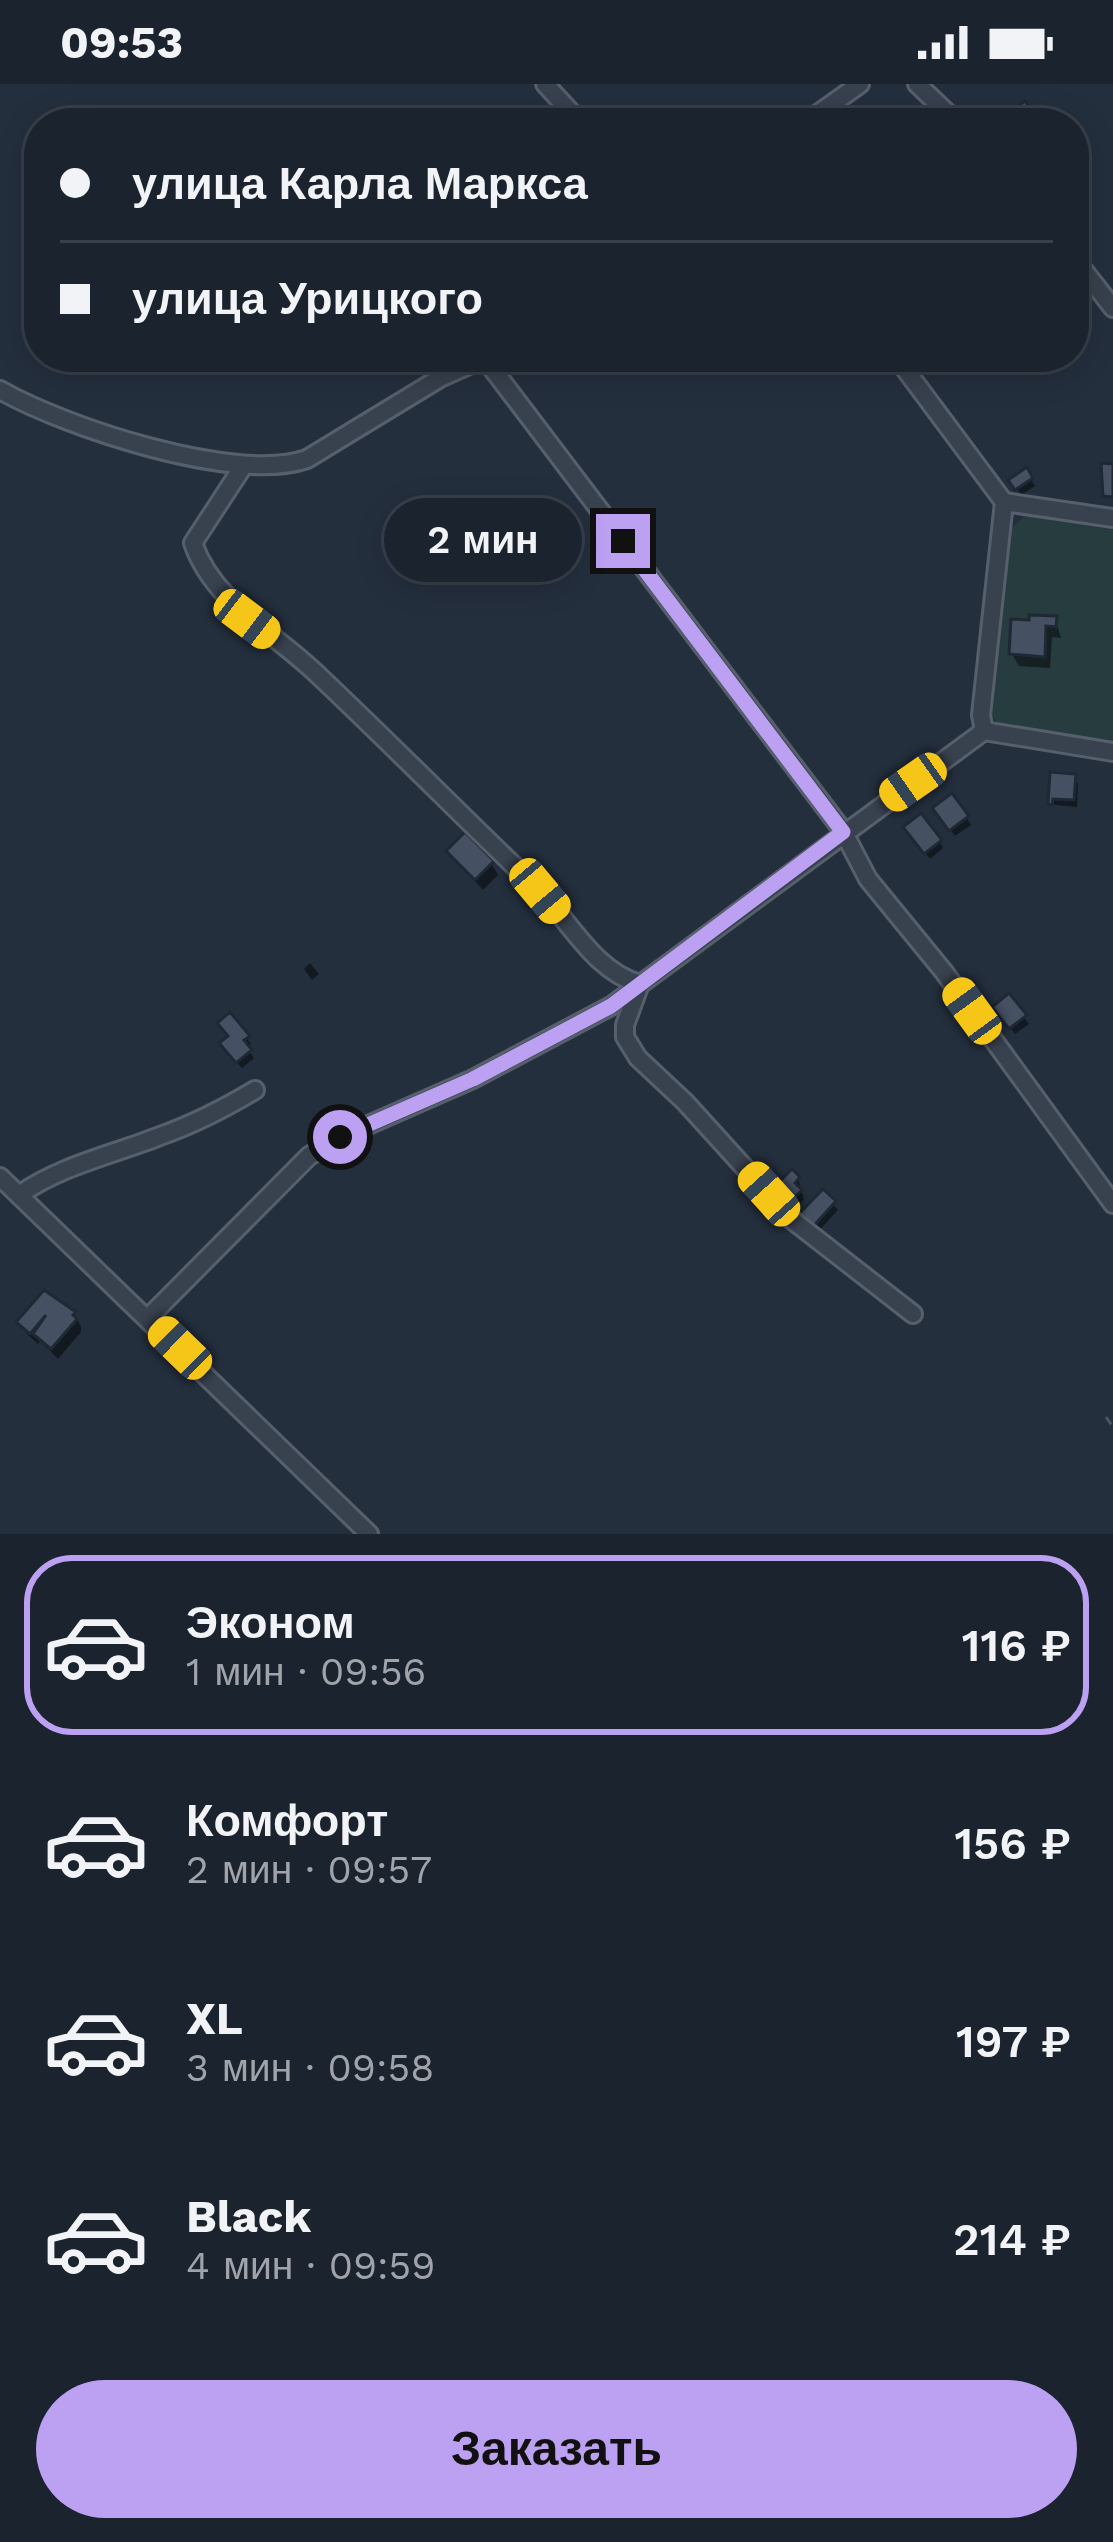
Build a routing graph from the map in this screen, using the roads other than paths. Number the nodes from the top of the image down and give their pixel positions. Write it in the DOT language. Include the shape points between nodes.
graph roads {
  1 [pos="545,84"];
  2 [pos="860,84"];
  3 [pos="917,84"];
  4 [pos="567,108"];
  5 [pos="826,108"];
  6 [pos="942,108"];
  7 [pos="1089,277"];
  8 [pos="1113,308"];
  9 [pos="454,372"];
  10 [pos="497,372"];
  11 [pos="907,372"];
  12 [pos="0,390"];
  13 [pos="244,465"];
  14 [pos="1004,502"];
  15 [pos="1113,518"];
  16 [pos="983,731"];
  17 [pos="1113,752"];
  18 [pos="843,832"];
  19 [pos="640,984"];
  20 [pos="255,1090"];
  21 [pos="0,1177"];
  22 [pos="19,1195"];
  23 [pos="1113,1204"];
  24 [pos="913,1314"];
  25 [pos="148,1317"];
  26 [pos="369,1534"];
  1 -- 4 [label="street"];
  2 -- 5 [label="street"];
  3 -- 6 [label="street"];
  7 -- 8 [label="street"];
  9 -- 13 [label="street" via="307,459"];
  10 -- 18 [label="street"];
  11 -- 14 [label="street"];
  12 -- 13 [label="street" via="63,419"];
  13 -- 19 [label="street" via="194,543 235,604 353,708 618,977"];
  14 -- 15 [label="street"];
  14 -- 16 [label="street"];
  16 -- 17 [label="street"];
  16 -- 18 [label="street"];
  18 -- 19 [label="street"];
  18 -- 23 [label="street" via="868,879"];
  19 -- 24 [label="street" via="625,1025 638,1058 791,1220"];
  19 -- 25 [label="street" via="473,1079 310,1156"];
  20 -- 22 [label="street" via="162,1136 44,1177"];
  21 -- 22 [label="street"];
  22 -- 25 [label="street"];
  25 -- 26 [label="street"];
}
